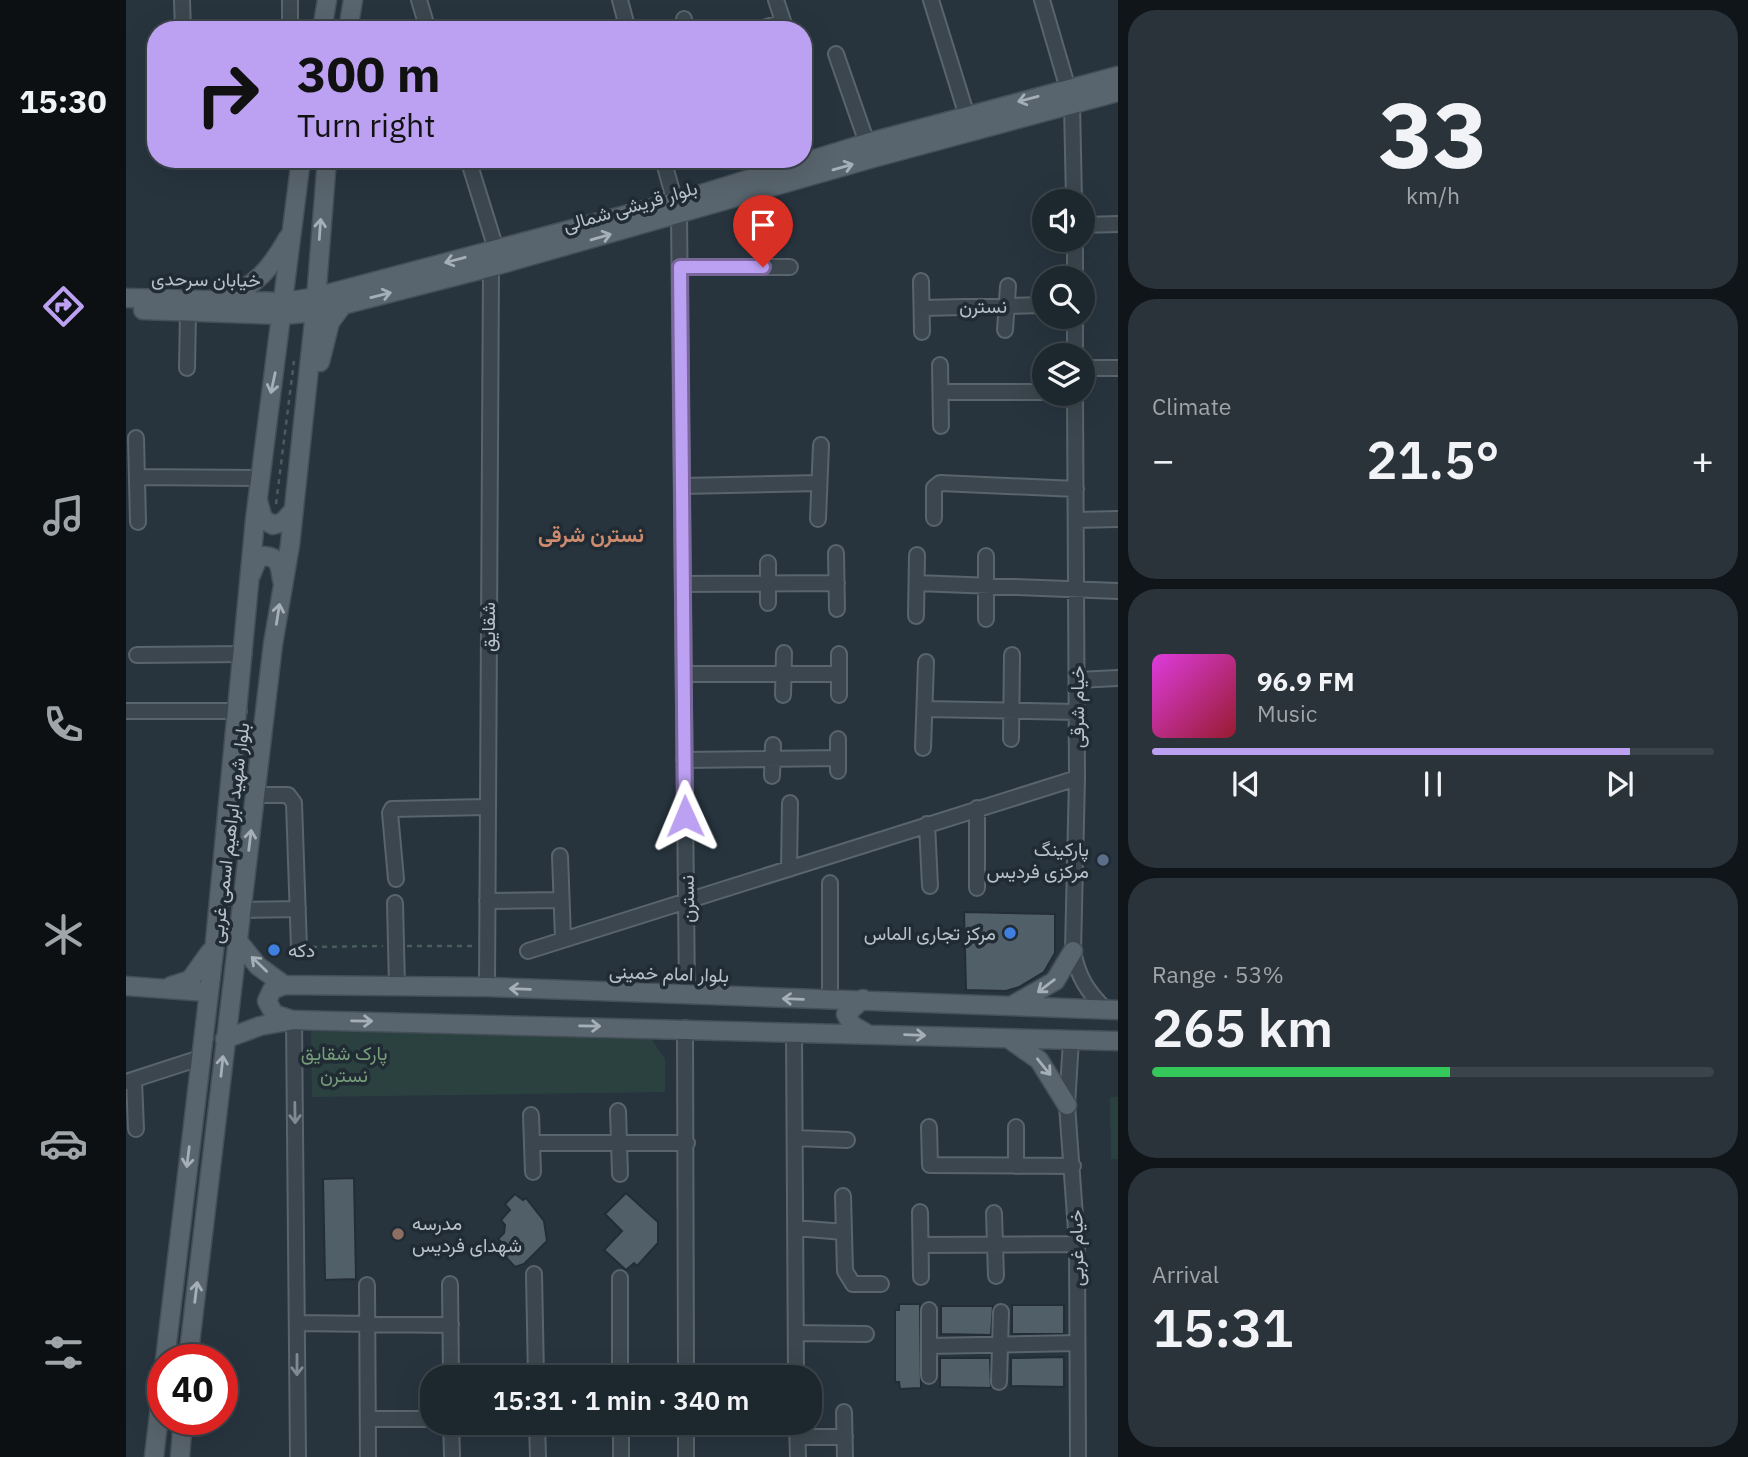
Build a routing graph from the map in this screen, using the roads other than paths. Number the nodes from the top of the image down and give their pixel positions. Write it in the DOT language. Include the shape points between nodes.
graph roads {
  1 [pos="181,0"];
  2 [pos="290,0"];
  3 [pos="327,0"];
  4 [pos="353,0"];
  5 [pos="419,0"];
  6 [pos="620,0"];
  7 [pos="776,0"];
  8 [pos="931,0"];
  9 [pos="1042,0"];
  10 [pos="182,21"];
  11 [pos="290,21"];
  12 [pos="324,21"];
  13 [pos="350,21"];
  14 [pos="425,21"];
  15 [pos="626,21"];
  16 [pos="782,21"];
  17 [pos="836,54"];
  18 [pos="1118,76"];
  19 [pos="1118,92"];
  20 [pos="1070,96"];
  21 [pos="967,116"];
  22 [pos="867,143"];
  23 [pos="812,164"];
  24 [pos="300,168"];
  25 [pos="326,168"];
  26 [pos="471,168"];
  27 [pos="666,168"];
  28 [pos="801,168"];
  29 [pos="754,186"];
  30 [pos="1074,189"];
  31 [pos="677,208"];
  32 [pos="1118,224"];
  33 [pos="1095,225"];
  34 [pos="290,235"];
  35 [pos="496,249"];
  36 [pos="491,267"];
  37 [pos="680,267"];
  38 [pos="790,267"];
  39 [pos="921,281"];
  40 [pos="1007,286"];
  41 [pos="126,298"];
  42 [pos="212,300"];
  43 [pos="315,304"];
  44 [pos="1032,305"];
  45 [pos="342,306"];
  46 [pos="1006,306"];
  47 [pos="922,308"];
  48 [pos="126,309"];
  49 [pos="284,309"];
  50 [pos="188,312"];
  51 [pos="1005,330"];
  52 [pos="922,332"];
  53 [pos="940,365"];
  54 [pos="187,368"];
  55 [pos="1095,368"];
  56 [pos="1118,368"];
  57 [pos="941,392"];
  58 [pos="1032,392"];
  59 [pos="305,404"];
  60 [pos="1075,406"];
  61 [pos="941,426"];
  62 [pos="136,438"];
  63 [pos="821,445"];
  64 [pos="137,477"];
  65 [pos="261,478"];
  66 [pos="819,484"];
  67 [pos="682,486"];
  68 [pos="1076,489"];
  69 [pos="258,501"];
  70 [pos="293,511"];
  71 [pos="934,518"];
  72 [pos="818,519"];
  73 [pos="1118,519"];
  74 [pos="1076,520"];
  75 [pos="138,522"];
  76 [pos="836,553"];
  77 [pos="917,555"];
  78 [pos="986,556"];
  79 [pos="768,563"];
  80 [pos="250,578"];
  81 [pos="282,583"];
  82 [pos="768,583"];
  83 [pos="837,583"];
  84 [pos="917,583"];
  85 [pos="684,584"];
  86 [pos="986,587"];
  87 [pos="1118,591"];
  88 [pos="1076,592"];
  89 [pos="768,603"];
  90 [pos="837,609"];
  91 [pos="916,616"];
  92 [pos="986,619"];
  93 [pos="784,653"];
  94 [pos="244,654"];
  95 [pos="839,654"];
  96 [pos="137,655"];
  97 [pos="1012,655"];
  98 [pos="926,662"];
  99 [pos="685,674"];
  100 [pos="784,674"];
  101 [pos="839,674"];
  102 [pos="1118,678"];
  103 [pos="1077,680"];
  104 [pos="783,695"];
  105 [pos="838,695"];
  106 [pos="925,709"];
  107 [pos="126,710"];
  108 [pos="1012,711"];
  109 [pos="239,712"];
  110 [pos="1077,712"];
  111 [pos="838,739"];
  112 [pos="1011,739"];
  113 [pos="923,748"];
  114 [pos="773,752"];
  115 [pos="684,761"];
  116 [pos="772,776"];
  117 [pos="1077,778"];
  118 [pos="256,795"];
  119 [pos="790,803"];
  120 [pos="486,807"];
  121 [pos="977,808"];
  122 [pos="927,824"];
  123 [pos="561,856"];
  124 [pos="789,869"];
  125 [pos="396,879"];
  126 [pos="830,883"];
  127 [pos="930,886"];
  128 [pos="977,888"];
  129 [pos="687,899"];
  130 [pos="561,900"];
  131 [pos="487,901"];
  132 [pos="395,903"];
  133 [pos="298,909"];
  134 [pos="240,910"];
  135 [pos="563,938"];
  136 [pos="237,940"];
  137 [pos="215,942"];
  138 [pos="299,948"];
  139 [pos="528,951"];
  140 [pos="1073,951"];
  141 [pos="284,985"];
  142 [pos="126,986"];
  143 [pos="397,986"];
  144 [pos="167,987"];
  145 [pos="487,987"];
  146 [pos="207,992"];
  147 [pos="687,995"];
  148 [pos="863,999"];
  149 [pos="830,1000"];
  150 [pos="1007,1007"];
  151 [pos="1112,1010"];
  152 [pos="294,1020"];
  153 [pos="685,1028"];
  154 [pos="794,1032"];
  155 [pos="866,1033"];
  156 [pos="1009,1038"];
  157 [pos="225,1039"];
  158 [pos="1071,1040"];
  159 [pos="1118,1041"];
  160 [pos="200,1058"];
  161 [pos="130,1081"];
  162 [pos="1067,1105"];
  163 [pos="618,1111"];
  164 [pos="531,1115"];
  165 [pos="929,1127"];
  166 [pos="1016,1127"];
  167 [pos="136,1129"];
  168 [pos="795,1138"];
  169 [pos="847,1140"];
  170 [pos="619,1142"];
  171 [pos="532,1143"];
  172 [pos="687,1143"];
  173 [pos="1016,1166"];
  174 [pos="1073,1166"];
  175 [pos="533,1172"];
  176 [pos="620,1174"];
  177 [pos="843,1196"];
  178 [pos="920,1212"];
  179 [pos="995,1213"];
  180 [pos="795,1228"];
  181 [pos="844,1231"];
  182 [pos="995,1244"];
  183 [pos="1077,1244"];
  184 [pos="921,1245"];
  185 [pos="534,1274"];
  186 [pos="996,1276"];
  187 [pos="921,1277"];
  188 [pos="620,1278"];
  189 [pos="450,1284"];
  190 [pos="881,1284"];
  191 [pos="367,1285"];
  192 [pos="929,1310"];
  193 [pos="1001,1312"];
  194 [pos="297,1323"];
  195 [pos="368,1324"];
  196 [pos="451,1325"];
  197 [pos="796,1333"];
  198 [pos="866,1334"];
  199 [pos="1077,1343"];
  200 [pos="167,1344"];
  201 [pos="190,1344"];
  202 [pos="1000,1345"];
  203 [pos="929,1346"];
  204 [pos="451,1365"];
  205 [pos="536,1365"];
  206 [pos="620,1365"];
  207 [pos="686,1365"];
  208 [pos="796,1365"];
  209 [pos="929,1376"];
  210 [pos="999,1382"];
  211 [pos="844,1412"];
  212 [pos="368,1419"];
  213 [pos="420,1419"];
  214 [pos="822,1434"];
  215 [pos="157,1435"];
  216 [pos="182,1435"];
  217 [pos="451,1435"];
  218 [pos="537,1435"];
  219 [pos="621,1435"];
  220 [pos="686,1435"];
  221 [pos="797,1435"];
  222 [pos="845,1437"];
  223 [pos="452,1455"];
  224 [pos="621,1456"];
  225 [pos="154,1457"];
  226 [pos="180,1457"];
  227 [pos="298,1457"];
  228 [pos="368,1457"];
  229 [pos="538,1457"];
  230 [pos="686,1457"];
  231 [pos="798,1457"];
  232 [pos="845,1457"];
  233 [pos="1078,1457"];
  1 -- 10 [label="street"];
  2 -- 11 [label="street"];
  3 -- 12 [label="main road"];
  4 -- 13 [label="main road"];
  5 -- 14 [label="street"];
  6 -- 15 [label="street"];
  7 -- 16 [label="street"];
  8 -- 21 [label="street"];
  9 -- 20 [label="street"];
  17 -- 22 [label="street"];
  18 -- 20 [label="main road, بلوار قریشی شمالی"];
  19 -- 20 [label="main road, بلوار قریشی شمالی"];
  20 -- 21 [label="main road, بلوار قریشی شمالی, one-way"];
  29 -- 20 [label="main road, بلوار قریشی شمالی, one-way"];
  20 -- 30 [label="street"];
  21 -- 22 [label="main road, بلوار قریشی شمالی"];
  22 -- 23 [label="main road, بلوار قریشی شمالی"];
  24 -- 34 [label="main road, بلوار شهید ابراهیم اسمی غربی"];
  43 -- 25 [label="main road, بلوار شهید ابراهیم اسمی غربی, one-way"];
  26 -- 35 [label="street"];
  27 -- 31 [label="street"];
  28 -- 29 [label="main road, بلوار قریشی شمالی"];
  29 -- 31 [label="main road, بلوار قریشی شمالی"];
  31 -- 35 [label="main road, بلوار قریشی شمالی"];
  36 -- 31 [label="main road, بلوار قریشی شمالی, one-way"];
  31 -- 37 [label="street, نسترن"];
  32 -- 33 [label="street"];
  34 -- 42 [label="main road" via="254,284"];
  34 -- 49 [label="main road, بلوار شهید ابراهیم اسمی غربی"];
  35 -- 43 [label="main road, بلوار قریشی شمالی, one-way"];
  45 -- 36 [label="main road, بلوار قریشی شمالی, one-way"];
  36 -- 120 [label="street, شقایق"];
  37 -- 38 [label="street"];
  37 -- 67 [label="street, نسترن"];
  39 -- 47 [label="street"];
  40 -- 46 [label="street"];
  41 -- 42 [label="main road, خیابان سرحدی"];
  42 -- 49 [label="main road, خیابان سرحدی"];
  43 -- 45 [label="main road, بلوار قریشی شمالی"];
  43 -- 49 [label="main road"];
  43 -- 59 [label="main road, بلوار شهید ابراهیم اسمی غربی"];
  44 -- 46 [label="street, نسترن"];
  45 -- 59 [label="main road" via="330,322 315,388"];
  46 -- 47 [label="street, نسترن"];
  46 -- 51 [label="street"];
  47 -- 52 [label="street"];
  48 -- 50 [label="main road, خیابان سرحدی"];
  49 -- 50 [label="main road, خیابان سرحدی"];
  49 -- 65 [label="main road, بلوار شهید ابراهیم اسمی غربی, one-way"];
  50 -- 54 [label="street"];
  53 -- 57 [label="street"];
  55 -- 56 [label="street"];
  57 -- 58 [label="street"];
  57 -- 61 [label="street"];
  59 -- 70 [label="main road, بلوار شهید ابراهیم اسمی غربی"];
  60 -- 68 [label="street, خیام شرقی"];
  62 -- 64 [label="street"];
  63 -- 66 [label="street"];
  64 -- 65 [label="street"];
  64 -- 75 [label="street"];
  65 -- 69 [label="main road, بلوار شهید ابراهیم اسمی غربی"];
  66 -- 67 [label="street"];
  66 -- 72 [label="street"];
  67 -- 85 [label="street, نسترن"];
  68 -- 71 [label="street" via="940,483 934,488"];
  68 -- 74 [label="street, خیام شرقی"];
  69 -- 70 [label="main road" via="263,519 273,525 283,523"];
  69 -- 80 [label="main road, بلوار شهید ابراهیم اسمی غربی"];
  70 -- 81 [label="main road, بلوار شهید ابراهیم اسمی غربی"];
  73 -- 74 [label="street"];
  74 -- 88 [label="street, خیام شرقی"];
  76 -- 83 [label="street"];
  77 -- 84 [label="street"];
  78 -- 86 [label="street"];
  79 -- 82 [label="street"];
  80 -- 81 [label="main road" via="257,561 274,557"];
  80 -- 94 [label="main road, بلوار شهید ابراهیم اسمی غربی"];
  118 -- 81 [label="main road, بلوار شهید ابراهیم اسمی غربی, one-way"];
  82 -- 83 [label="street"];
  82 -- 85 [label="street"];
  82 -- 89 [label="street"];
  83 -- 90 [label="street"];
  84 -- 86 [label="street"];
  84 -- 91 [label="street"];
  85 -- 99 [label="street, نسترن"];
  86 -- 88 [label="street"];
  86 -- 92 [label="street"];
  87 -- 88 [label="street"];
  88 -- 103 [label="street, خیام شرقی"];
  93 -- 100 [label="street"];
  94 -- 96 [label="street"];
  94 -- 109 [label="main road, بلوار شهید ابراهیم اسمی غربی"];
  95 -- 101 [label="street"];
  97 -- 108 [label="street"];
  98 -- 106 [label="street"];
  99 -- 100 [label="street"];
  99 -- 115 [label="street, نسترن"];
  100 -- 101 [label="street"];
  100 -- 104 [label="street"];
  101 -- 105 [label="street"];
  102 -- 103 [label="street"];
  103 -- 110 [label="street, خیام شرقی"];
  106 -- 108 [label="street"];
  106 -- 113 [label="street"];
  107 -- 109 [label="street"];
  108 -- 110 [label="street"];
  108 -- 112 [label="street"];
  109 -- 137 [label="main road, بلوار شهید ابراهیم اسمی غربی"];
  110 -- 117 [label="street, خیام شرقی"];
  111 -- 114 [label="street" via="838,764"];
  114 -- 115 [label="street"];
  114 -- 116 [label="street"];
  115 -- 129 [label="street, نسترن"];
  117 -- 121 [label="street"];
  117 -- 140 [label="street, خیام شرقی"];
  118 -- 133 [label="street" via="288,795 294,803"];
  134 -- 118 [label="main road, بلوار شهید ابراهیم اسمی غربی, one-way"];
  119 -- 124 [label="street"];
  120 -- 125 [label="street" via="392,809"];
  120 -- 131 [label="street, شقایق"];
  121 -- 122 [label="street"];
  121 -- 128 [label="street"];
  122 -- 124 [label="street"];
  122 -- 127 [label="street"];
  123 -- 130 [label="street"];
  124 -- 129 [label="street"];
  126 -- 149 [label="street"];
  129 -- 135 [label="street"];
  129 -- 147 [label="street, نسترن"];
  130 -- 131 [label="street"];
  130 -- 135 [label="street"];
  131 -- 145 [label="street, شقایق"];
  132 -- 143 [label="street"];
  133 -- 134 [label="street"];
  133 -- 138 [label="street"];
  134 -- 136 [label="main road, بلوار شهید ابراهیم اسمی غربی"];
  135 -- 139 [label="street"];
  141 -- 136 [label="main road, one-way" via="258,966"];
  136 -- 157 [label="main road, بلوار شهید ابراهیم اسمی غربی"];
  137 -- 144 [label="main road" via="190,980"];
  137 -- 146 [label="main road, بلوار شهید ابراهیم اسمی غربی"];
  140 -- 150 [label="main road, one-way" via="1055,981"];
  140 -- 151 [label="street, خیام شرقی" via="1077,974 1087,991"];
  141 -- 143 [label="main road, بلوار امام خمینی"];
  141 -- 152 [label="main road" via="272,990 267,1001 274,1014"];
  142 -- 144 [label="main road"];
  143 -- 145 [label="main road, بلوار امام خمینی"];
  144 -- 146 [label="main road"];
  147 -- 145 [label="main road, بلوار امام خمینی, one-way"];
  146 -- 160 [label="main road, بلوار شهید ابراهیم اسمی غربی"];
  149 -- 147 [label="main road, بلوار امام خمینی, one-way"];
  148 -- 149 [label="main road, بلوار امام خمینی"];
  148 -- 150 [label="main road, بلوار امام خمینی"];
  148 -- 155 [label="main road" via="846,1014 852,1025"];
  150 -- 151 [label="main road, بلوار امام خمینی"];
  152 -- 153 [label="main road, one-way"];
  152 -- 157 [label="main road"];
  152 -- 194 [label="street, one-way"];
  153 -- 154 [label="main road"];
  153 -- 172 [label="street"];
  154 -- 155 [label="main road"];
  154 -- 168 [label="street"];
  155 -- 156 [label="main road, one-way"];
  156 -- 158 [label="main road"];
  156 -- 162 [label="main road, one-way" via="1039,1060"];
  201 -- 157 [label="main road, بلوار شهید ابراهیم اسمی غربی, one-way"];
  158 -- 159 [label="main road"];
  158 -- 162 [label="street, خیام غربی"];
  160 -- 161 [label="street"];
  160 -- 200 [label="main road, بلوار شهید ابراهیم اسمی غربی, one-way"];
  161 -- 167 [label="street"];
  162 -- 174 [label="street, خیام غربی"];
  163 -- 170 [label="street"];
  164 -- 171 [label="street"];
  165 -- 173 [label="street" via="930,1165"];
  166 -- 173 [label="street"];
  168 -- 169 [label="street"];
  168 -- 180 [label="street"];
  170 -- 171 [label="street"];
  170 -- 172 [label="street"];
  170 -- 176 [label="street"];
  171 -- 175 [label="street"];
  172 -- 207 [label="street"];
  173 -- 174 [label="street"];
  174 -- 183 [label="street, خیام غربی"];
  177 -- 181 [label="street"];
  178 -- 184 [label="street"];
  179 -- 182 [label="street"];
  180 -- 181 [label="street"];
  180 -- 197 [label="street"];
  181 -- 190 [label="street" via="845,1271 853,1284"];
  182 -- 183 [label="street"];
  182 -- 184 [label="street"];
  182 -- 186 [label="street"];
  183 -- 199 [label="street, خیام غربی"];
  184 -- 187 [label="street"];
  185 -- 205 [label="street"];
  188 -- 206 [label="street"];
  189 -- 196 [label="street"];
  191 -- 195 [label="street"];
  192 -- 203 [label="street"];
  193 -- 202 [label="street"];
  194 -- 195 [label="street"];
  194 -- 227 [label="street, one-way"];
  195 -- 196 [label="street"];
  195 -- 212 [label="street"];
  196 -- 204 [label="street"];
  197 -- 198 [label="street"];
  197 -- 208 [label="street"];
  199 -- 202 [label="street"];
  199 -- 233 [label="street, خیام غربی"];
  202 -- 203 [label="street"];
  202 -- 210 [label="street"];
  203 -- 209 [label="street"];
  211 -- 222 [label="street"];
  212 -- 213 [label="street"];
  212 -- 228 [label="street"];
  214 -- 222 [label="street"];
  215 -- 225 [label="main road"];
  216 -- 226 [label="main road"];
  217 -- 223 [label="street"];
  218 -- 229 [label="street"];
  219 -- 224 [label="street"];
  220 -- 230 [label="street"];
  221 -- 231 [label="street"];
  222 -- 232 [label="street"];
}
